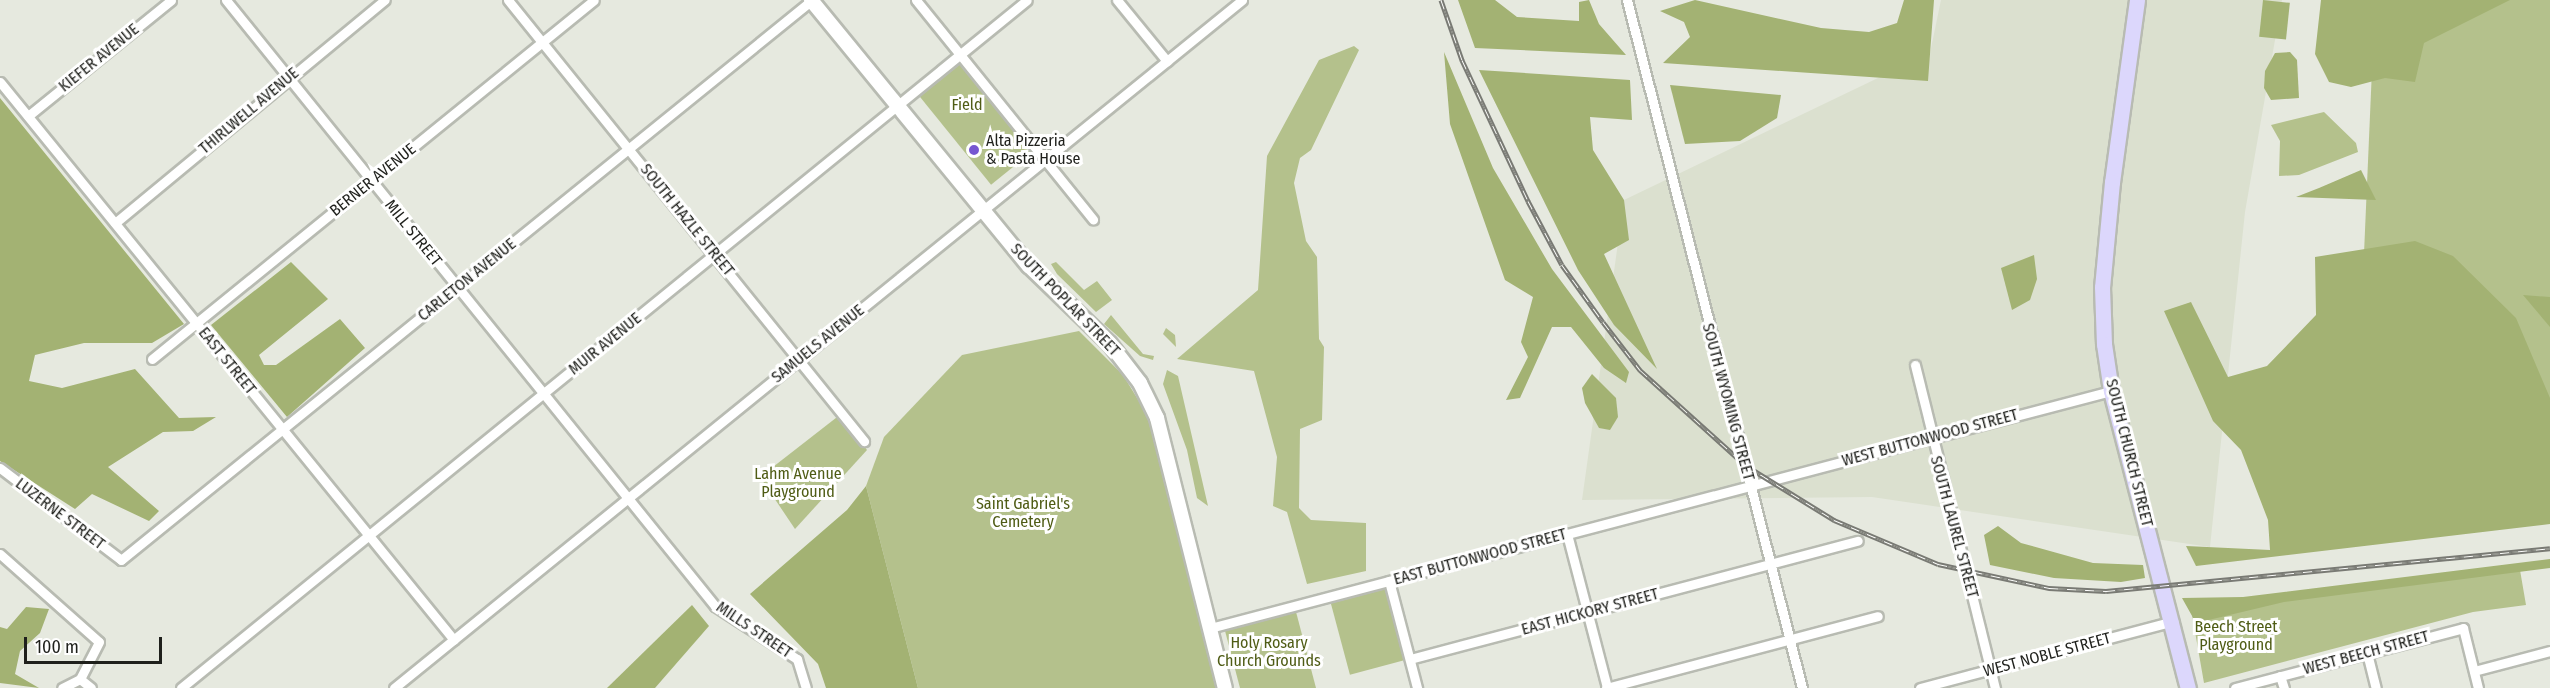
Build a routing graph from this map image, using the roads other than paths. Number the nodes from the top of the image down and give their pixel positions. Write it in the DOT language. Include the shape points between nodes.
graph roads {
  1 [pos="171,0"];
  2 [pos="226,0"];
  3 [pos="386,0"];
  4 [pos="508,0"];
  5 [pos="594,0"];
  6 [pos="811,0"];
  7 [pos="916,0"];
  8 [pos="1027,0"];
  9 [pos="1117,0"];
  10 [pos="1242,0"];
  11 [pos="1627,0"];
  12 [pos="2137,0"];
  13 [pos="542,42"];
  14 [pos="960,54"];
  15 [pos="1167,61"];
  16 [pos="289,78"];
  17 [pos="0,82"];
  18 [pos="898,105"];
  19 [pos="28,116"];
  20 [pos="628,149"];
  21 [pos="1045,160"];
  22 [pos="372,181"];
  23 [pos="984,210"];
  24 [pos="1093,219"];
  25 [pos="115,223"];
  26 [pos="714,254"];
  27 [pos="458,288"];
  28 [pos="196,323"];
  29 [pos="152,359"];
  30 [pos="799,359"];
  31 [pos="1915,365"];
  32 [pos="2111,391"];
  33 [pos="543,394"];
  34 [pos="283,429"];
  35 [pos="1930,438"];
  36 [pos="864,441"];
  37 [pos="0,468"];
  38 [pos="1750,486"];
  39 [pos="627,499"];
  40 [pos="1567,534"];
  41 [pos="369,535"];
  42 [pos="1858,541"];
  43 [pos="668,549"];
  44 [pos="0,554"];
  45 [pos="121,560"];
  46 [pos="1770,564"];
  47 [pos="1389,581"];
  48 [pos="1587,612"];
  49 [pos="1878,616"];
  50 [pos="2174,621"];
  51 [pos="1210,628"];
  52 [pos="1790,639"];
  53 [pos="454,640"];
  54 [pos="2550,651"];
  55 [pos="2367,653"];
  56 [pos="1410,659"];
  57 [pos="1990,670"];
  58 [pos="2474,671"];
  59 [pos="2280,676"];
  60 [pos="80,679"];
  61 [pos="62,688"];
  62 [pos="91,688"];
  63 [pos="181,688"];
  64 [pos="394,688"];
  65 [pos="806,688"];
  66 [pos="1225,688"];
  67 [pos="1417,688"];
  68 [pos="1606,688"];
  69 [pos="1802,688"];
  70 [pos="1920,688"];
  71 [pos="1995,688"];
  72 [pos="2188,688"];
  73 [pos="2235,688"];
  74 [pos="2283,688"];
  75 [pos="2376,688"];
  76 [pos="2478,688"];
  1 -- 19 [label="street, KIEFER AVENUE"];
  2 -- 16 [label="street, MILL STREET"];
  3 -- 16 [label="street, THIRLWELL AVENUE"];
  4 -- 13 [label="street, SOUTH HAZLE STREET"];
  5 -- 13 [label="street, BERNER AVENUE"];
  6 -- 18 [label="main road, SOUTH POPLAR STREET"];
  6 -- 20 [label="street, CARLETON AVENUE"];
  7 -- 14 [label="street"];
  8 -- 14 [label="street, MUIR AVENUE"];
  9 -- 15 [label="street"];
  10 -- 15 [label="street, SAMUELS AVENUE"];
  11 -- 38 [label="street, SOUTH WYOMING STREET" via="1653,116"];
  12 -- 32 [label="highway, SOUTH CHURCH STREET" via="2102,287"];
  13 -- 20 [label="street, SOUTH HAZLE STREET"];
  13 -- 22 [label="street, BERNER AVENUE"];
  14 -- 18 [label="street, MUIR AVENUE"];
  14 -- 21 [label="street"];
  15 -- 21 [label="street, SAMUELS AVENUE"];
  16 -- 22 [label="street, MILL STREET"];
  16 -- 25 [label="street, THIRLWELL AVENUE"];
  17 -- 19 [label="street, EAST STREET"];
  18 -- 23 [label="main road, SOUTH POPLAR STREET"];
  18 -- 26 [label="street, MUIR AVENUE"];
  19 -- 25 [label="street, EAST STREET"];
  20 -- 26 [label="street, SOUTH HAZLE STREET"];
  20 -- 27 [label="street, CARLETON AVENUE"];
  21 -- 23 [label="street, SAMUELS AVENUE"];
  21 -- 24 [label="street"];
  22 -- 27 [label="street, MILL STREET"];
  22 -- 28 [label="street, BERNER AVENUE"];
  23 -- 30 [label="street, SAMUELS AVENUE"];
  23 -- 51 [label="main road, SOUTH POPLAR STREET" via="1140,383 1157,418"];
  25 -- 28 [label="street, EAST STREET"];
  26 -- 30 [label="street, SOUTH HAZLE STREET"];
  26 -- 33 [label="street, MUIR AVENUE"];
  27 -- 33 [label="street, MILL STREET"];
  27 -- 34 [label="street, CARLETON AVENUE"];
  28 -- 29 [label="street, BERNER AVENUE"];
  28 -- 34 [label="street, EAST STREET"];
  30 -- 36 [label="street, SOUTH HAZLE STREET"];
  30 -- 39 [label="street, SAMUELS AVENUE"];
  31 -- 35 [label="street, SOUTH LAUREL STREET"];
  32 -- 35 [label="street, WEST BUTTONWOOD STREET"];
  32 -- 50 [label="highway, SOUTH CHURCH STREET"];
  33 -- 39 [label="street, MILL STREET"];
  33 -- 41 [label="street, MUIR AVENUE"];
  34 -- 41 [label="street, EAST STREET"];
  34 -- 45 [label="street, CARLETON AVENUE"];
  35 -- 38 [label="street, WEST BUTTONWOOD STREET"];
  35 -- 57 [label="street, SOUTH LAUREL STREET"];
  37 -- 45 [label="street, LUZERNE STREET"];
  38 -- 40 [label="street, EAST BUTTONWOOD STREET"];
  38 -- 46 [label="street, SOUTH WYOMING STREET"];
  39 -- 43 [label="street, MILL STREET"];
  39 -- 53 [label="street, SAMUELS AVENUE"];
  40 -- 47 [label="street, EAST BUTTONWOOD STREET"];
  40 -- 48 [label="street"];
  41 -- 53 [label="street, EAST STREET"];
  41 -- 63 [label="street, MUIR AVENUE"];
  42 -- 46 [label="street, EAST HICKORY STREET"];
  43 -- 65 [label="street, MILLS STREET" via="716,606 797,659"];
  44 -- 60 [label="street" via="99,642"];
  46 -- 48 [label="street, EAST HICKORY STREET"];
  46 -- 52 [label="street, SOUTH WYOMING STREET"];
  47 -- 51 [label="street, EAST BUTTONWOOD STREET"];
  47 -- 56 [label="street"];
  48 -- 56 [label="street, EAST HICKORY STREET"];
  48 -- 68 [label="street"];
  49 -- 52 [label="street"];
  50 -- 57 [label="street, WEST NOBLE STREET"];
  50 -- 72 [label="highway, SOUTH CHURCH STREET"];
  51 -- 66 [label="main road, SOUTH POPLAR STREET"];
  52 -- 68 [label="street"];
  52 -- 69 [label="street, SOUTH WYOMING STREET"];
  53 -- 64 [label="street, SAMUELS AVENUE"];
  54 -- 58 [label="street"];
  55 -- 58 [label="street, WEST BEECH STREET" via="2463,628"];
  55 -- 59 [label="street, WEST BEECH STREET"];
  55 -- 75 [label="street"];
  56 -- 67 [label="street"];
  57 -- 70 [label="street, WEST NOBLE STREET"];
  57 -- 71 [label="street, SOUTH LAUREL STREET"];
  58 -- 76 [label="street"];
  59 -- 73 [label="street, WEST BEECH STREET"];
  59 -- 74 [label="street"];
  60 -- 61 [label="street"];
  60 -- 62 [label="street"];
}
